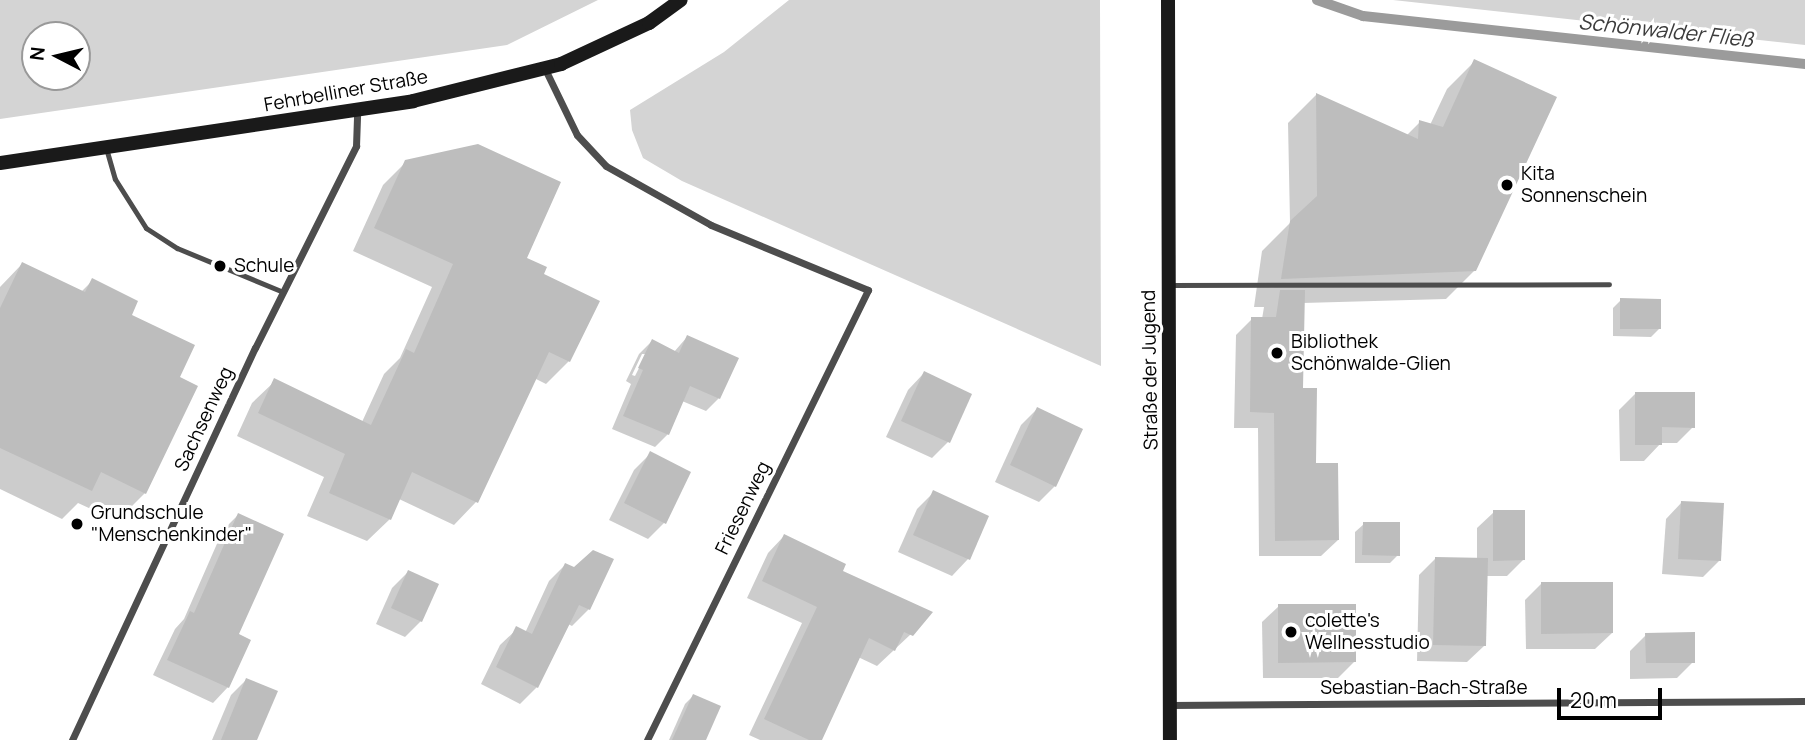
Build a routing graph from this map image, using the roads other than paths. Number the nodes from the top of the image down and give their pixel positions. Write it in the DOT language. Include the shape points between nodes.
graph roads {
  1 [pos="681,0"];
  2 [pos="1168,0"];
  3 [pos="545,69"];
  4 [pos="356,112"];
  5 [pos="106,148"];
  6 [pos="0,163"];
  7 [pos="1609,284"];
  8 [pos="1168,285"];
  9 [pos="283,292"];
  10 [pos="1805,701"];
  11 [pos="1170,705"];
  12 [pos="72,740"];
  13 [pos="646,740"];
  14 [pos="1170,740"];
  1 -- 3 [label="street, Fehrbelliner Straße" via="649,23"];
  2 -- 8 [label="street, Straße der Jugend"];
  3 -- 4 [label="street, Fehrbelliner Straße"];
  3 -- 13 [label="street, Friesenweg" via="577,135 606,166 710,225 868,290"];
  4 -- 5 [label="street, Fehrbelliner Straße"];
  4 -- 9 [label="street, Sachsenweg" via="356,146"];
  5 -- 6 [label="street, Fehrbelliner Straße"];
  5 -- 9 [label="lane" via="115,179 146,228 177,248"];
  7 -- 8 [label="lane"];
  8 -- 11 [label="street, Straße der Jugend"];
  9 -- 12 [label="street, Sachsenweg"];
  10 -- 11 [label="street, Sebastian-Bach-Straße"];
  11 -- 14 [label="street, Straße der Jugend"];
}
